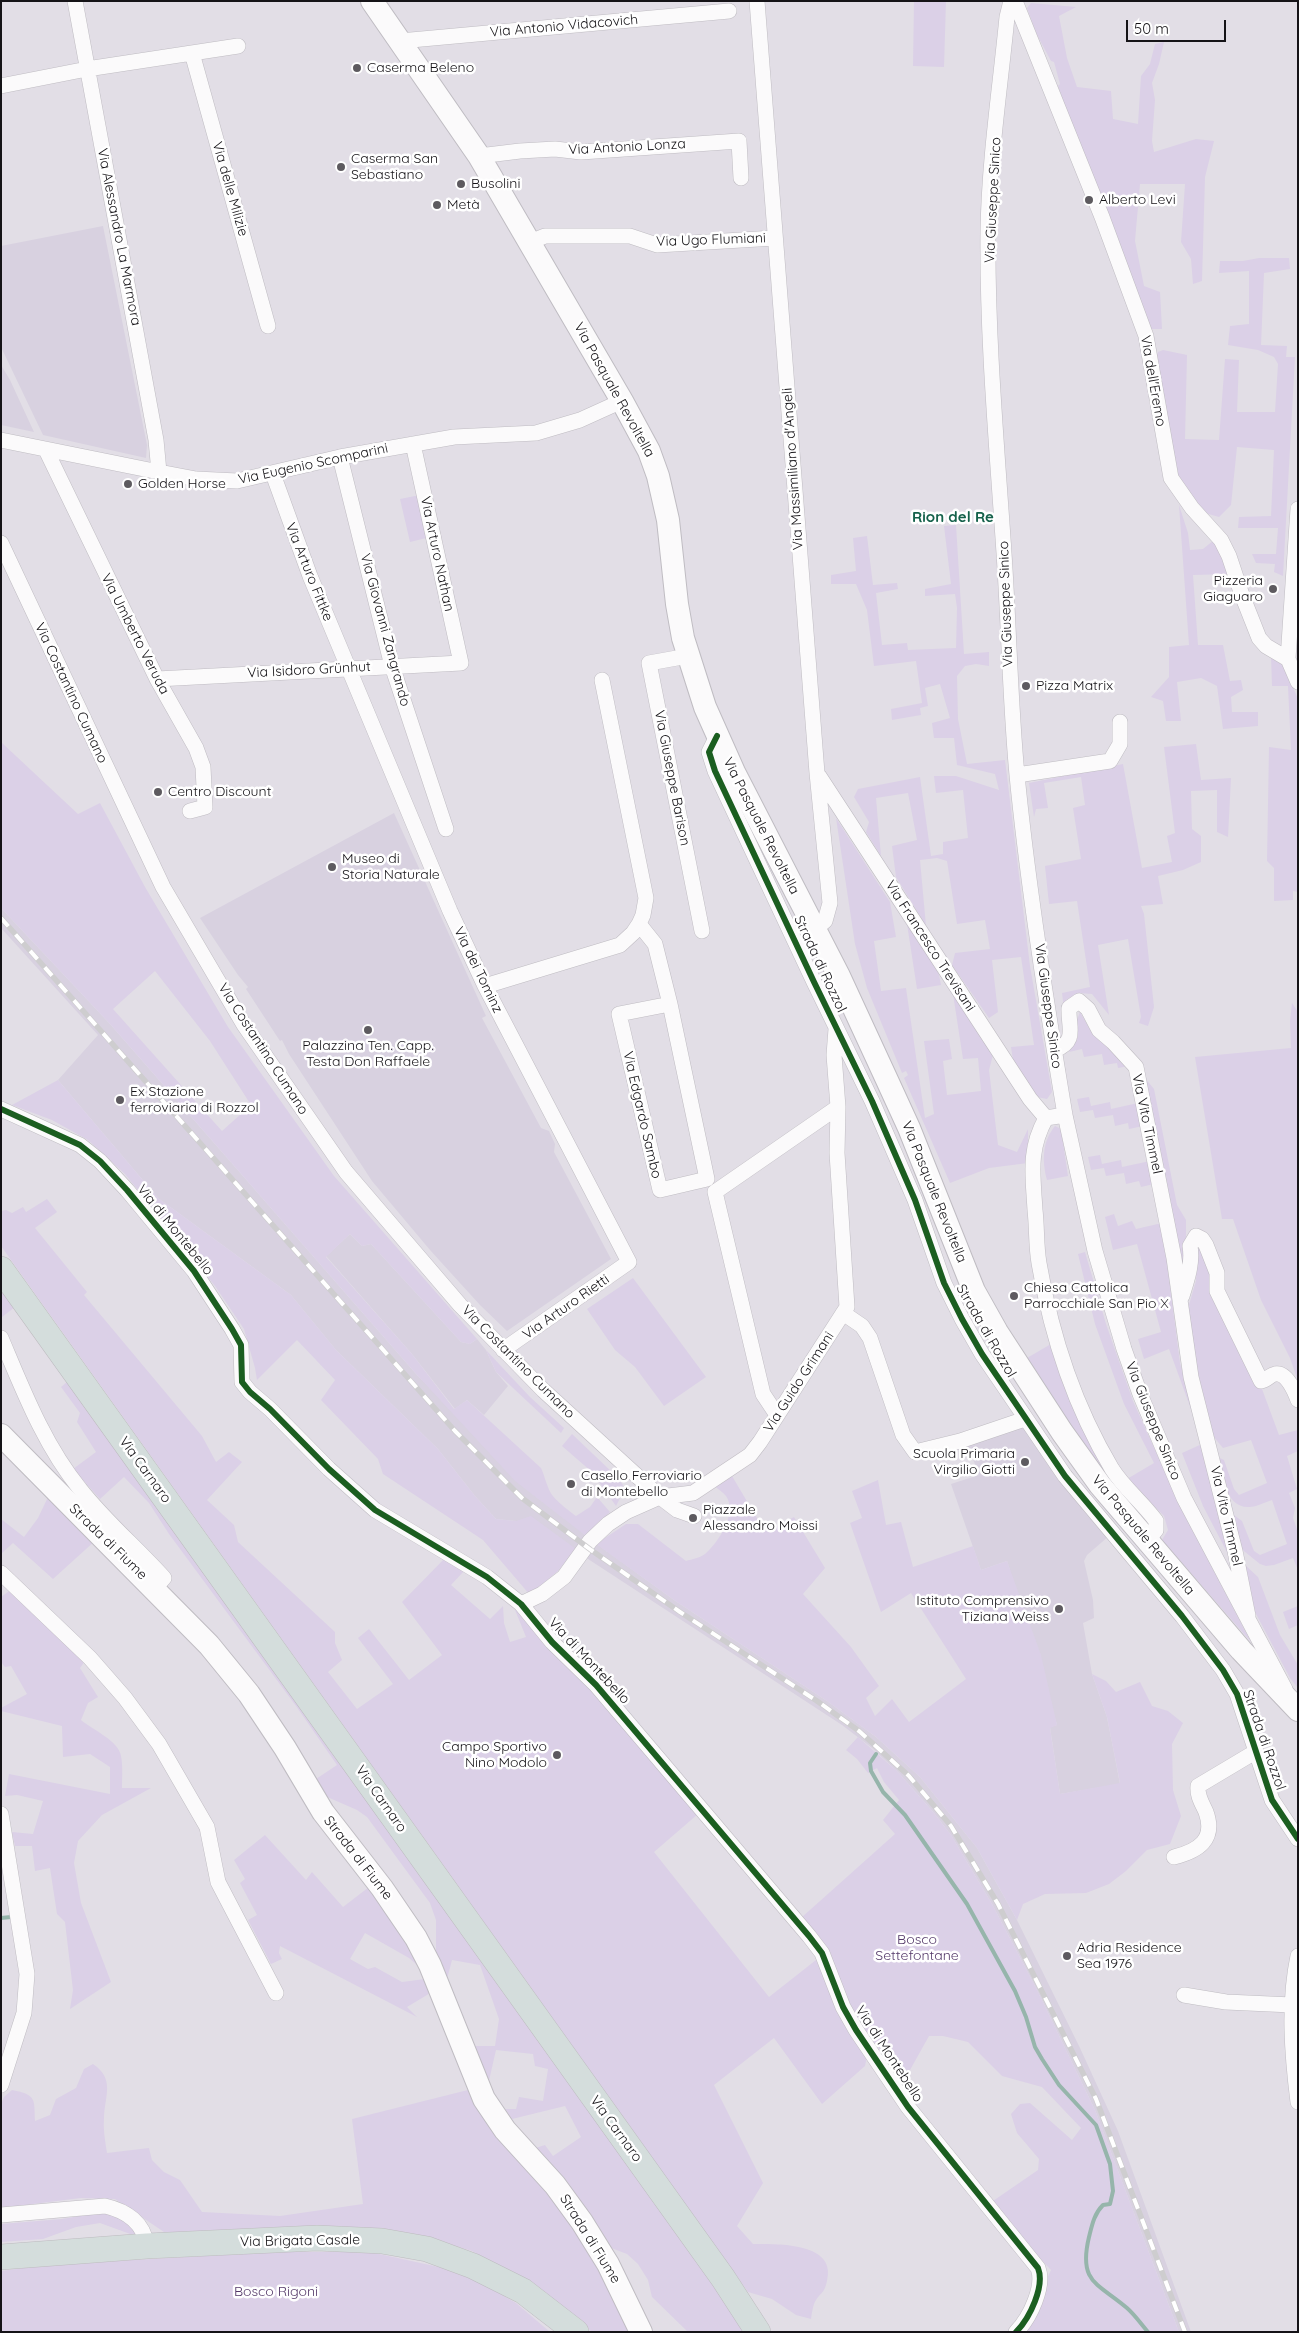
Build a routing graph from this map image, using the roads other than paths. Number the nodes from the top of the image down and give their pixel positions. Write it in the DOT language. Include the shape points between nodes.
graph roads {
  1 [pos="75,1"];
  2 [pos="372,1"];
  3 [pos="757,1"];
  4 [pos="1013,1"];
  5 [pos="729,11"];
  6 [pos="400,41"];
  7 [pos="238,46"];
  8 [pos="192,53"];
  9 [pos="87,68"];
  10 [pos="1,86"];
  11 [pos="479,156"];
  12 [pos="742,178"];
  13 [pos="775,238"];
  14 [pos="530,242"];
  15 [pos="268,326"];
  16 [pos="622,401"];
  17 [pos="1,440"];
  18 [pos="413,444"];
  19 [pos="46,450"];
  20 [pos="340,457"];
  21 [pos="159,472"];
  22 [pos="273,474"];
  23 [pos="1298,509"];
  24 [pos="1,543"];
  25 [pos="688,656"];
  26 [pos="1288,659"];
  27 [pos="461,663"];
  28 [pos="392,666"];
  29 [pos="350,668"];
  30 [pos="157,678"];
  31 [pos="602,680"];
  32 [pos="1298,682"];
  33 [pos="1120,722"];
  34 [pos="717,736"];
  35 [pos="817,773"];
  36 [pos="1017,775"];
  37 [pos="190,811"];
  38 [pos="446,829"];
  39 [pos="639,924"];
  40 [pos="814,930"];
  41 [pos="702,932"];
  42 [pos="485,986"];
  43 [pos="670,1004"];
  44 [pos="836,1027"];
  45 [pos="1055,1050"];
  46 [pos="838,1106"];
  47 [pos="1,1109"];
  48 [pos="1065,1115"];
  49 [pos="1046,1118"];
  50 [pos="630,1262"];
  51 [pos="1,1269"];
  52 [pos="1180,1299"];
  53 [pos="843,1313"];
  54 [pos="1,1338"];
  55 [pos="503,1350"];
  56 [pos="1298,1400"];
  57 [pos="777,1415"];
  58 [pos="1025,1419"];
  59 [pos="1,1435"];
  60 [pos="660,1497"];
  61 [pos="694,1516"];
  62 [pos="1147,1541"];
  63 [pos="1,1572"];
  64 [pos="156,1588"];
  65 [pos="521,1604"];
  66 [pos="1248,1616"];
  67 [pos="1296,1709"];
  68 [pos="1255,1752"];
  69 [pos="1,1814"];
  70 [pos="1298,1839"];
  71 [pos="1174,1857"];
  72 [pos="1298,1956"];
  73 [pos="1295,1987"];
  74 [pos="276,1992"];
  75 [pos="1184,1995"];
  76 [pos="1292,2005"];
  77 [pos="1,2085"];
  78 [pos="1298,2102"];
  79 [pos="1,2215"];
  80 [pos="147,2246"];
  81 [pos="1,2257"];
  82 [pos="576,2332"];
  83 [pos="641,2332"];
  84 [pos="758,2332"];
  85 [pos="1016,2332"];
  1 -- 9 [label="street, Via Alessandro La Marmora"];
  2 -- 6 [label="main road, Via Pasquale Revoltella"];
  3 -- 13 [label="street, Via Massimiliano d'Angeli"];
  4 -- 26 [label="street, Via dell'Eremo" via="1102,217 1146,336 1171,478 1221,540 1260,638 1266,646"];
  4 -- 36 [label="street, Via Giuseppe Sinico" via="1008,17 988,231 990,331"];
  5 -- 6 [label="street, Via Antonio Vidacovich"];
  6 -- 11 [label="main road, Via Pasquale Revoltella"];
  7 -- 8 [label="street"];
  8 -- 9 [label="street"];
  8 -- 15 [label="street, Via delle Milizie"];
  9 -- 10 [label="street"];
  9 -- 21 [label="street, Via Alessandro La Marmora" via="156,440"];
  11 -- 12 [label="street, Via Antonio Lonza" via="520,151 555,149 581,152 739,141"];
  11 -- 14 [label="main road, Via Pasquale Revoltella"];
  13 -- 14 [label="street, Via Ugo Flumiani" via="657,245 630,236 546,236"];
  13 -- 35 [label="street, Via Massimiliano d'Angeli"];
  14 -- 16 [label="main road, Via Pasquale Revoltella"];
  16 -- 18 [label="street, Via Eugenio Scomparini" via="580,420 536,433 467,435"];
  16 -- 25 [label="main road, Via Pasquale Revoltella" via="658,476 668,520 677,604"];
  17 -- 19 [label="street, Via Eugenio Scomparini"];
  18 -- 20 [label="street, Via Eugenio Scomparini"];
  18 -- 27 [label="street, Via Arturo Nathan"];
  19 -- 21 [label="street, Via Eugenio Scomparini"];
  19 -- 30 [label="street, Via Umberto Veruda"];
  20 -- 22 [label="street, Via Eugenio Scomparini"];
  20 -- 28 [label="street, Via Giovanni Zangrando"];
  21 -- 22 [label="street, Via Eugenio Scomparini" via="196,479 237,481"];
  22 -- 29 [label="street, Via Arturo Fittke" via="310,576"];
  23 -- 26 [label="street"];
  24 -- 55 [label="street, Via Costantino Cumano" via="163,887 244,1025 346,1172"];
  25 -- 34 [label="main road, Via Pasquale Revoltella"];
  25 -- 41 [label="street, Via Giuseppe Barison" via="649,663"];
  26 -- 32 [label="street"];
  27 -- 28 [label="street, Via Isidoro Grünhut"];
  28 -- 29 [label="street, Via Isidoro Grünhut"];
  28 -- 38 [label="street, Via Giovanni Zangrando"];
  29 -- 30 [label="street, Via Isidoro Grünhut"];
  29 -- 42 [label="street, Via dei Tominz" via="450,911"];
  30 -- 37 [label="street, Via Umberto Veruda" via="196,748 203,767 205,807"];
  31 -- 39 [label="street" via="646,898"];
  33 -- 36 [label="street" via="1120,744 1110,760"];
  34 -- 40 [label="main road, Via Pasquale Revoltella"];
  34 -- 44 [label="street, Strada di Rozzol" via="709,752 715,771"];
  35 -- 40 [label="street, Via Massimiliano d'Angeli" via="830,902 825,921"];
  35 -- 49 [label="street, Via Francesco Trevisani"];
  36 -- 45 [label="street, Via Giuseppe Sinico"];
  39 -- 42 [label="street" via="634,933 620,944"];
  39 -- 43 [label="street, Via Edgardo Sambo" via="655,944"];
  40 -- 62 [label="main road, Via Pasquale Revoltella" via="839,976 909,1128 974,1292 1071,1446"];
  42 -- 50 [label="street, Via dei Tominz"];
  43 -- 43 [label="street, Via Edgardo Sambo" via="618,1014 660,1190 707,1179"];
  44 -- 46 [label="street, Via Guido Grimani" via="834,1055"];
  44 -- 58 [label="street, Strada di Rozzol" via="915,1200 944,1283 962,1319"];
  45 -- 48 [label="street, Via Giuseppe Sinico"];
  45 -- 52 [label="street, Via Vito Timmel" via="1064,1046 1071,1036 1069,1008 1079,1001 1088,1009 1099,1030 1136,1067"];
  46 -- 53 [label="street, Via Guido Grimani" via="837,1154 847,1301"];
  46 -- 57 [label="street" via="715,1192 763,1394"];
  47 -- 65 [label="street, Via di Montebello" via="80,1145 127,1190 194,1271 232,1329 241,1345 242,1382 329,1469 374,1510 486,1577"];
  48 -- 49 [label="street"];
  48 -- 66 [label="street, Via Giuseppe Sinico" via="1095,1251 1140,1394 1184,1498"];
  49 -- 62 [label="street" via="1037,1134 1033,1172 1039,1262 1051,1321 1094,1435 1113,1470 1156,1521 1156,1530"];
  50 -- 55 [label="street, Via Arturo Rietti"];
  51 -- 84 [label="main road, Via Carnaro" via="723,2278"];
  52 -- 56 [label="street, Via Vito Timmel" via="1188,1275 1190,1246 1196,1236 1202,1239 1208,1250 1217,1273 1217,1291 1261,1381 1280,1375 1293,1387"];
  52 -- 66 [label="street, Via Vito Timmel" via="1191,1377"];
  53 -- 57 [label="street, Via Guido Grimani"];
  53 -- 58 [label="street" via="862,1326 870,1338 903,1435 915,1452 960,1442"];
  54 -- 64 [label="street" via="24,1394 55,1454 81,1491 164,1578"];
  55 -- 60 [label="street, Via Costantino Cumano"];
  57 -- 60 [label="street, Via Guido Grimani" via="750,1455 693,1493"];
  58 -- 68 [label="street, Strada di Rozzol" via="1065,1476 1223,1670 1237,1694"];
  59 -- 64 [label="main road, Strada di Fiume"];
  60 -- 61 [label="street" via="677,1510"];
  60 -- 65 [label="street, Via Guido Grimani" via="608,1524 590,1541 564,1577 542,1594"];
  62 -- 67 [label="main road, Via Pasquale Revoltella" via="1240,1650"];
  63 -- 74 [label="street" via="90,1658 159,1744 207,1827 218,1882"];
  64 -- 83 [label="main road, Strada di Fiume" via="235,1675 285,1748 323,1812 408,1926 430,1965 484,2099 504,2130 555,2185 582,2222 608,2264"];
  65 -- 85 [label="street, Via di Montebello" via="552,1642 596,1685 809,1936 822,1953 856,2030 903,2100 1038,2268 1041,2280 1037,2293"];
  66 -- 67 [label="street, Via Giuseppe Sinico"];
  68 -- 70 [label="street, Strada di Rozzol" via="1272,1800"];
  68 -- 71 [label="street" via="1198,1786 1210,1828 1207,1838 1187,1854"];
  69 -- 77 [label="street" via="27,1974 24,2013"];
  72 -- 73 [label="street"];
  73 -- 76 [label="street"];
  75 -- 76 [label="street" via="1226,2002"];
  76 -- 78 [label="street"];
  79 -- 80 [label="street" via="105,2206 117,2208 140,2226"];
  80 -- 81 [label="main road, Via Brigata Casale"];
  80 -- 82 [label="main road, Via Brigata Casale" via="317,2238 382,2241 427,2249 516,2287"];
}
